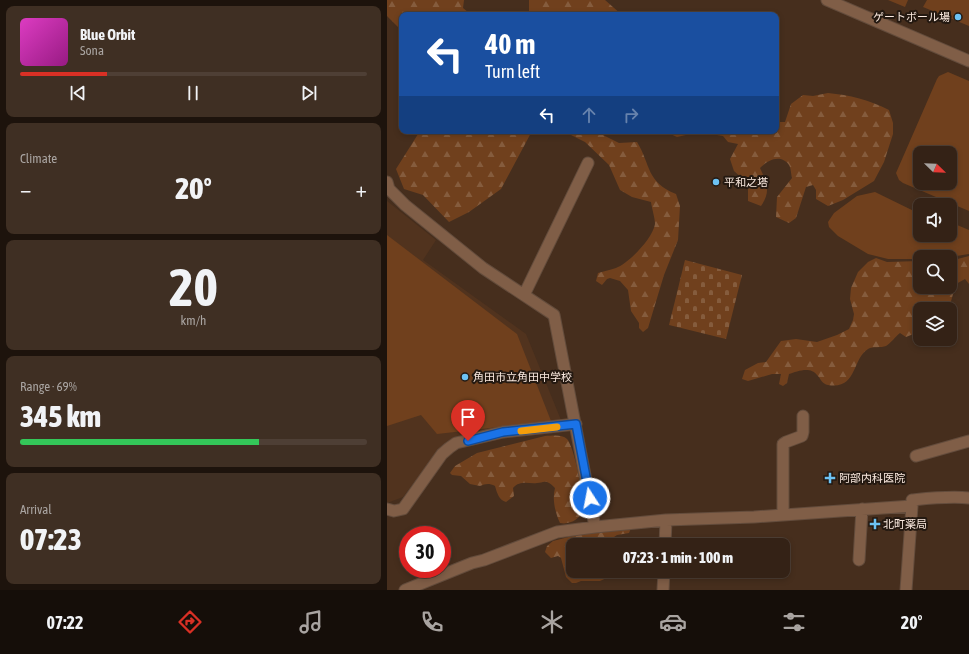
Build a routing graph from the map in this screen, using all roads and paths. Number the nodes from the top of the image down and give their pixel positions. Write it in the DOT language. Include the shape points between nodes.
graph roads {
  1 [pos="827,0"];
  2 [pos="969,61"];
  3 [pos="588,163"];
  4 [pos="387,182"];
  5 [pos="524,295"];
  6 [pos="803,416"];
  7 [pos="576,424"];
  8 [pos="969,441"];
  9 [pos="916,456"];
  10 [pos="969,498"];
  11 [pos="912,500"];
  12 [pos="387,509"];
  13 [pos="862,510"];
  14 [pos="783,515"];
  15 [pos="666,520"];
  16 [pos="595,527"];
  17 [pos="665,538"];
  18 [pos="859,560"];
  19 [pos="664,578"];
  20 [pos="405,590"];
  21 [pos="663,590"];
  22 [pos="906,590"];
  1 -- 2 [label="street"];
  3 -- 5 [label="street"];
  4 -- 5 [label="street" via="389,189 405,205 483,268"];
  5 -- 7 [label="street" via="554,315"];
  6 -- 14 [label="street" via="802,436 783,444"];
  7 -- 12 [label="street" via="503,432 456,444 442,454 403,509"];
  7 -- 16 [label="street"];
  8 -- 9 [label="street"];
  10 -- 11 [label="street" via="938,497"];
  13 -- 14 [label="street"];
  13 -- 18 [label="street"];
  13 -- 22 [label="street" via="911,506"];
  14 -- 15 [label="street"];
  15 -- 16 [label="street"];
  15 -- 17 [label="street"];
  16 -- 20 [label="street" via="557,532"];
  19 -- 21 [label="street"];
}
